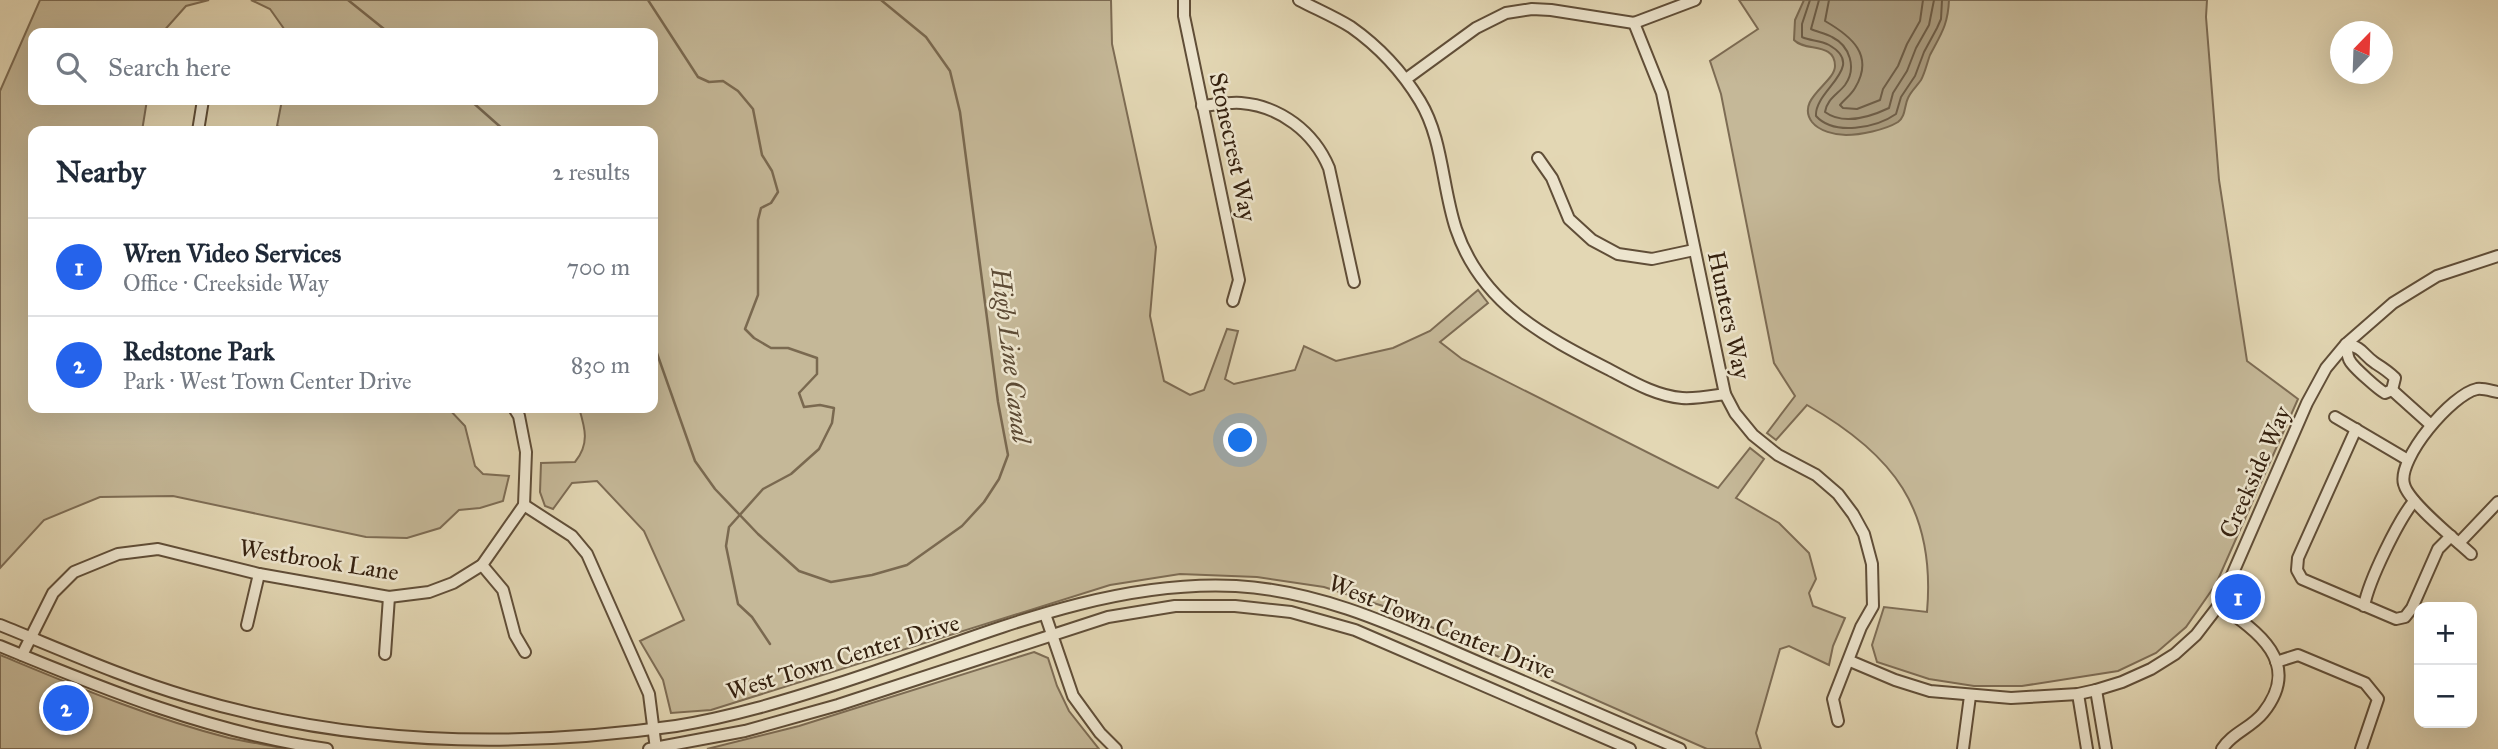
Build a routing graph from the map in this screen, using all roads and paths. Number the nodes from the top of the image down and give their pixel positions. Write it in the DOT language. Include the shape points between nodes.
graph roads {
  1 [pos="1184,0"];
  2 [pos="1299,0"];
  3 [pos="1695,0"];
  4 [pos="1634,23"];
  5 [pos="1406,79"];
  6 [pos="202,105"];
  7 [pos="1202,106"];
  8 [pos="199,126"];
  9 [pos="1538,158"];
  10 [pos="1694,250"];
  11 [pos="2498,256"];
  12 [pos="1354,282"];
  13 [pos="1233,302"];
  14 [pos="2346,344"];
  15 [pos="2392,390"];
  16 [pos="2498,392"];
  17 [pos="1725,394"];
  18 [pos="518,413"];
  19 [pos="2335,417"];
  20 [pos="2431,425"];
  21 [pos="2356,429"];
  22 [pos="2409,460"];
  23 [pos="2414,501"];
  24 [pos="2498,502"];
  25 [pos="524,505"];
  26 [pos="2455,539"];
  27 [pos="2471,554"];
  28 [pos="482,565"];
  29 [pos="259,575"];
  30 [pos="389,597"];
  31 [pos="2218,605"];
  32 [pos="2364,606"];
  33 [pos="1045,614"];
  34 [pos="0,625"];
  35 [pos="247,625"];
  36 [pos="1051,633"];
  37 [pos="30,637"];
  38 [pos="0,646"];
  39 [pos="525,652"];
  40 [pos="385,654"];
  41 [pos="22,655"];
  42 [pos="1850,660"];
  43 [pos="2276,662"];
  44 [pos="2096,690"];
  45 [pos="2078,694"];
  46 [pos="1970,696"];
  47 [pos="1838,721"];
  48 [pos="1629,727"];
  49 [pos="653,729"];
  50 [pos="1623,748"];
  51 [pos="327,749"];
  52 [pos="649,749"];
  53 [pos="656,749"];
  54 [pos="1116,749"];
  55 [pos="1680,749"];
  56 [pos="1963,749"];
  57 [pos="2087,749"];
  58 [pos="2106,749"];
  59 [pos="2221,749"];
  60 [pos="2361,749"];
  1 -- 7 [label="street, Stonecrest Way"];
  2 -- 5 [label="street" via="1350,27"];
  3 -- 4 [label="street"];
  4 -- 5 [label="street" via="1551,10 1506,13 1476,28"];
  4 -- 10 [label="street, Hunters Way" via="1662,93"];
  5 -- 17 [label="street" via="1437,140 1457,231 1478,271 1504,304 1553,341 1663,395 1684,399"];
  6 -- 8 [label="street"];
  7 -- 12 [label="street" via="1240,103 1267,107 1307,134 1329,168"];
  7 -- 13 [label="street, Stonecrest Way" via="1239,280"];
  9 -- 10 [label="street" via="1569,219 1592,240 1618,254 1652,259"];
  10 -- 17 [label="street, Hunters Way"];
  11 -- 14 [label="street, Creekside Way" via="2437,276 2393,303"];
  14 -- 15 [label="street" via="2360,347 2395,378"];
  14 -- 15 [label="street" via="2348,360 2377,389"];
  14 -- 31 [label="street, Creekside Way" via="2307,403"];
  15 -- 20 [label="street"];
  16 -- 20 [label="street" via="2477,388"];
  17 -- 42 [label="street, Hunters Way" via="1753,435 1838,494 1864,534 1872,564 1872,606"];
  18 -- 25 [label="street" via="526,452"];
  19 -- 21 [label="street"];
  20 -- 22 [label="street"];
  21 -- 22 [label="street"];
  21 -- 32 [label="street" via="2313,521 2297,570 2302,579"];
  22 -- 23 [label="street" via="2402,474"];
  23 -- 26 [label="street"];
  23 -- 32 [label="street" via="2388,546"];
  24 -- 26 [label="street"];
  25 -- 28 [label="street, Westbrook Lane"];
  25 -- 49 [label="street" via="572,536 587,554 649,694"];
  26 -- 27 [label="street"];
  26 -- 32 [label="street" via="2438,549 2405,617 2396,619"];
  28 -- 30 [label="street, Westbrook Lane" via="429,592"];
  28 -- 39 [label="street" via="503,590 515,635"];
  29 -- 30 [label="street, Westbrook Lane"];
  29 -- 35 [label="street"];
  29 -- 37 [label="street, Westbrook Lane" via="158,549 118,554 74,572 54,593"];
  30 -- 40 [label="street"];
  31 -- 43 [label="street" via="2251,626"];
  31 -- 44 [label="street, Creekside Way" via="2175,654 2151,669"];
  33 -- 36 [label="street"];
  33 -- 48 [label="street, West Town Center Drive" via="1122,594 1173,587 1239,586 1296,593 1362,612"];
  33 -- 49 [label="street, West Town Center Drive" via="785,700"];
  34 -- 37 [label="street, West Town Center Drive"];
  36 -- 50 [label="street, West Town Center Drive" via="1108,617 1175,606 1290,612 1354,630"];
  36 -- 53 [label="street, West Town Center Drive" via="838,705"];
  36 -- 54 [label="street" via="1073,696"];
  37 -- 41 [label="street, Westbrook Lane"];
  37 -- 49 [label="street, West Town Center Drive" via="185,696 317,728 450,742 563,740"];
  38 -- 41 [label="street"];
  41 -- 51 [label="street" via="158,709"];
  42 -- 46 [label="street, Creekside Way" via="1930,691"];
  42 -- 47 [label="street, Hunters Way" via="1833,699"];
  43 -- 59 [label="street" via="2278,677 2272,699"];
  43 -- 60 [label="street" via="2298,654 2365,683 2378,699"];
  44 -- 45 [label="street, Creekside Way"];
  44 -- 58 [label="street"];
  45 -- 46 [label="street, Creekside Way"];
  45 -- 57 [label="street"];
  46 -- 56 [label="street"];
  48 -- 50 [label="street"];
  48 -- 55 [label="street, West Town Center Drive"];
  49 -- 53 [label="street"];
  52 -- 53 [label="street, West Town Center Drive"];
}
